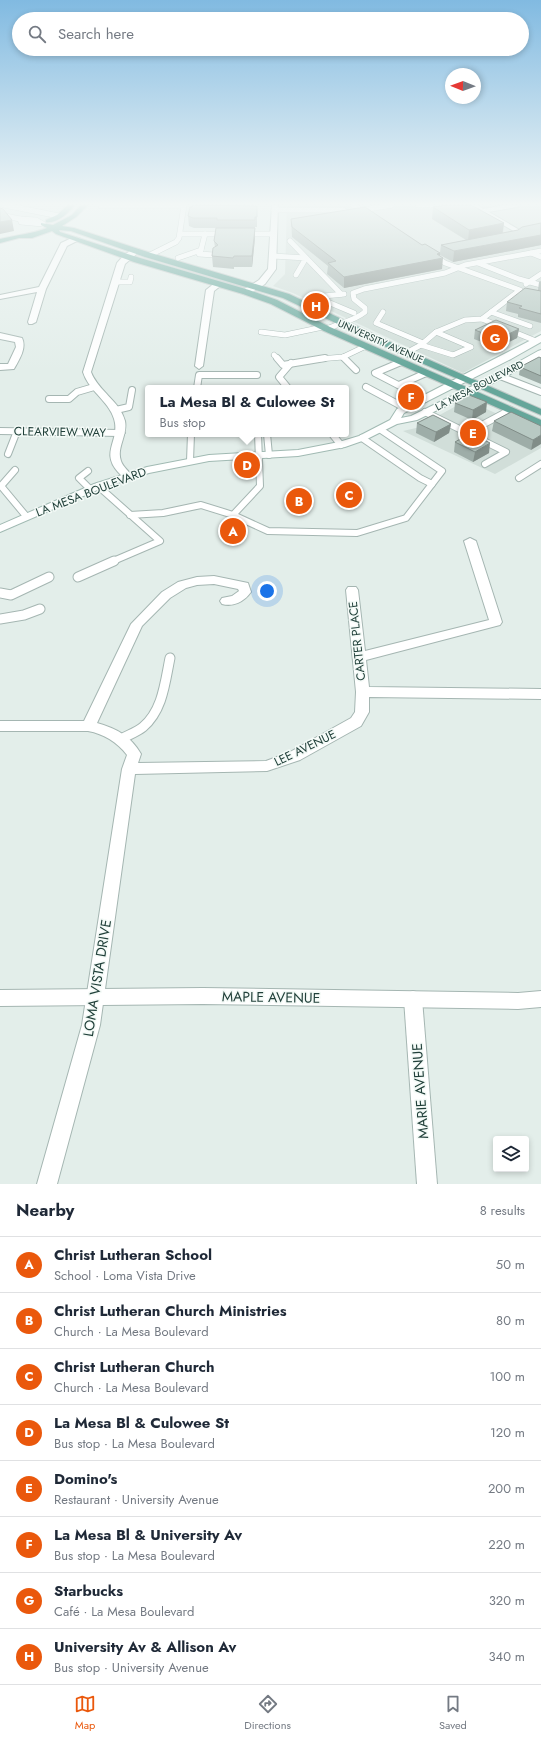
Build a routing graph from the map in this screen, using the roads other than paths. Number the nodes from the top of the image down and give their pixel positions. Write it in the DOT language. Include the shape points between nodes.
graph roads {
  1 [pos="56,260"];
  2 [pos="124,260"];
  3 [pos="138,260"];
  4 [pos="168,260"];
  5 [pos="273,260"];
  6 [pos="305,260"];
  7 [pos="308,260"];
  8 [pos="441,260"];
  9 [pos="492,260"];
  10 [pos="477,263"];
  11 [pos="458,268"];
  12 [pos="541,274"];
  13 [pos="296,275"];
  14 [pos="131,277"];
  15 [pos="115,282"];
  16 [pos="528,282"];
  17 [pos="219,284"];
  18 [pos="541,285"];
  19 [pos="257,286"];
  20 [pos="42,288"];
  21 [pos="520,290"];
  22 [pos="246,292"];
  23 [pos="527,292"];
  24 [pos="353,293"];
  25 [pos="341,294"];
  26 [pos="0,297"];
  27 [pos="360,304"];
  28 [pos="383,312"];
  29 [pos="491,312"];
  30 [pos="354,313"];
  31 [pos="482,319"];
  32 [pos="32,322"];
  33 [pos="340,323"];
  34 [pos="530,326"];
  35 [pos="325,328"];
  36 [pos="261,332"];
  37 [pos="436,332"];
  38 [pos="0,336"];
  39 [pos="539,340"];
  40 [pos="422,344"];
  41 [pos="366,346"];
  42 [pos="406,353"];
  43 [pos="274,355"];
  44 [pos="539,356"];
  45 [pos="343,357"];
  46 [pos="401,362"];
  47 [pos="291,363"];
  48 [pos="199,366"];
  49 [pos="0,367"];
  50 [pos="356,370"];
  51 [pos="426,373"];
  52 [pos="257,375"];
  53 [pos="500,376"];
  54 [pos="465,379"];
  55 [pos="197,385"];
  56 [pos="286,385"];
  57 [pos="399,385"];
  58 [pos="453,385"];
  59 [pos="480,385"];
  60 [pos="94,387"];
  61 [pos="366,387"];
  62 [pos="132,390"];
  63 [pos="468,391"];
  64 [pos="541,392"];
  65 [pos="49,399"];
  66 [pos="425,399"];
  67 [pos="405,408"];
  68 [pos="116,410"];
  69 [pos="510,410"];
  70 [pos="425,412"];
  71 [pos="541,412"];
  72 [pos="394,422"];
  73 [pos="541,424"];
  74 [pos="381,430"];
  75 [pos="0,431"];
  76 [pos="17,431"];
  77 [pos="120,433"];
  78 [pos="467,433"];
  79 [pos="191,437"];
  80 [pos="258,437"];
  81 [pos="266,437"];
  82 [pos="334,437"];
  83 [pos="362,438"];
  84 [pos="341,445"];
  85 [pos="8,454"];
  86 [pos="258,455"];
  87 [pos="269,455"];
  88 [pos="190,461"];
  89 [pos="485,464"];
  90 [pos="541,464"];
  91 [pos="15,470"];
  92 [pos="88,471"];
  93 [pos="127,476"];
  94 [pos="519,478"];
  95 [pos="432,484"];
  96 [pos="94,488"];
  97 [pos="130,515"];
  98 [pos="233,515"];
  99 [pos="26,516"];
  100 [pos="0,529"];
  101 [pos="470,541"];
  102 [pos="49,577"];
  103 [pos="78,577"];
  104 [pos="352,590"];
  105 [pos="0,593"];
  106 [pos="226,601"];
  107 [pos="40,609"];
  108 [pos="0,619"];
  109 [pos="359,657"];
  110 [pos="170,658"];
  111 [pos="363,692"];
  112 [pos="541,694"];
  113 [pos="0,726"];
  114 [pos="88,726"];
  115 [pos="121,739"];
  116 [pos="129,769"];
  117 [pos="96,997"];
  118 [pos="0,998"];
  119 [pos="413,999"];
  120 [pos="541,1000"];
  121 [pos="47,1184"];
  122 [pos="427,1184"];
  1 -- 20 [label="street"];
  2 -- 15 [label="street"];
  3 -- 17 [label="main road, UNIVERSITY AVENUE"];
  4 -- 19 [label="main road, UNIVERSITY AVENUE"];
  5 -- 19 [label="street" via="271,273"];
  6 -- 13 [label="lane"];
  7 -- 25 [label="lane"];
  8 -- 11 [label="lane"];
  9 -- 10 [label="lane"];
  10 -- 11 [label="lane"];
  10 -- 16 [label="lane"];
  11 -- 21 [label="lane"];
  11 -- 24 [label="lane"];
  12 -- 16 [label="lane"];
  14 -- 15 [label="lane" via="130,282"];
  15 -- 60 [label="street" via="88,366 88,379"];
  16 -- 18 [label="lane"];
  16 -- 21 [label="lane"];
  17 -- 22 [label="main road, UNIVERSITY AVENUE"];
  17 -- 48 [label="street" via="210,290"];
  19 -- 22 [label="street"];
  19 -- 33 [label="main road, UNIVERSITY AVENUE" via="286,296"];
  20 -- 26 [label="street"];
  20 -- 32 [label="street"];
  21 -- 23 [label="lane"];
  21 -- 29 [label="lane"];
  22 -- 35 [label="main road, UNIVERSITY AVENUE" via="274,302"];
  24 -- 25 [label="lane"];
  24 -- 27 [label="lane" via="354,299"];
  25 -- 30 [label="lane" via="324,296 323,300"];
  27 -- 30 [label="lane"];
  27 -- 33 [label="lane" via="365,308 360,316"];
  28 -- 40 [label="lane" via="376,324"];
  29 -- 31 [label="lane"];
  29 -- 34 [label="lane"];
  30 -- 33 [label="lane"];
  31 -- 37 [label="lane" via="465,320"];
  31 -- 39 [label="lane"];
  33 -- 35 [label="lane"];
  33 -- 42 [label="main road, UNIVERSITY AVENUE"];
  35 -- 36 [label="lane" via="285,335"];
  35 -- 41 [label="main road, UNIVERSITY AVENUE"];
  37 -- 40 [label="lane"];
  37 -- 40 [label="lane" via="471,347 454,355"];
  38 -- 49 [label="street" via="19,340 20,347 11,367"];
  39 -- 54 [label="street, LA MESA BOULEVARD"];
  40 -- 42 [label="lane"];
  41 -- 45 [label="lane"];
  41 -- 46 [label="main road, UNIVERSITY AVENUE"];
  42 -- 54 [label="main road, UNIVERSITY AVENUE"];
  43 -- 47 [label="lane" via="283,365"];
  44 -- 53 [label="street, LA MESA BOULEVARD"];
  45 -- 47 [label="lane"];
  45 -- 50 [label="lane"];
  46 -- 51 [label="main road, UNIVERSITY AVENUE"];
  46 -- 57 [label="lane" via="375,373"];
  47 -- 56 [label="lane" via="279,377"];
  51 -- 57 [label="lane"];
  51 -- 58 [label="main road, UNIVERSITY AVENUE"];
  52 -- 55 [label="lane" via="199,375"];
  53 -- 59 [label="street, LA MESA BOULEVARD"];
  53 -- 64 [label="lane"];
  54 -- 58 [label="street, LA MESA BOULEVARD"];
  54 -- 59 [label="main road, UNIVERSITY AVENUE"];
  57 -- 66 [label="lane"];
  58 -- 63 [label="main road, UNIVERSITY AVENUE"];
  58 -- 66 [label="street, LA MESA BOULEVARD"];
  59 -- 63 [label="street, LA MESA BOULEVARD"];
  59 -- 71 [label="main road, UNIVERSITY AVENUE"];
  60 -- 65 [label="lane" via="82,389 70,395 69,399"];
  60 -- 68 [label="street"];
  61 -- 67 [label="lane"];
  62 -- 68 [label="lane" via="128,407"];
  63 -- 69 [label="main road, UNIVERSITY AVENUE"];
  63 -- 70 [label="street, LA MESA BOULEVARD"];
  66 -- 67 [label="street, LA MESA BOULEVARD"];
  67 -- 72 [label="street, LA MESA BOULEVARD" via="400,411"];
  68 -- 77 [label="street" via="120,421"];
  69 -- 73 [label="main road, UNIVERSITY AVENUE"];
  69 -- 78 [label="lane"];
  70 -- 72 [label="street, LA MESA BOULEVARD" via="414,418"];
  70 -- 78 [label="lane"];
  72 -- 74 [label="street, LA MESA BOULEVARD"];
  74 -- 83 [label="street, LA MESA BOULEVARD"];
  74 -- 95 [label="lane" via="442,471"];
  75 -- 76 [label="street, CLEARVIEW WAY"];
  76 -- 77 [label="street, CLEARVIEW WAY"];
  76 -- 85 [label="lane"];
  77 -- 93 [label="street" via="115,458"];
  78 -- 89 [label="lane" via="506,452"];
  79 -- 88 [label="lane"];
  80 -- 86 [label="lane"];
  81 -- 87 [label="lane"];
  82 -- 84 [label="lane"];
  83 -- 84 [label="street, LA MESA BOULEVARD"];
  83 -- 95 [label="lane"];
  84 -- 87 [label="street, LA MESA BOULEVARD" via="298,453"];
  86 -- 87 [label="street, LA MESA BOULEVARD"];
  86 -- 88 [label="street, LA MESA BOULEVARD"];
  86 -- 98 [label="lane" via="260,486"];
  88 -- 93 [label="street, LA MESA BOULEVARD"];
  90 -- 94 [label="lane"];
  91 -- 99 [label="lane" via="1,486"];
  92 -- 96 [label="lane" via="79,478"];
  93 -- 96 [label="street, LA MESA BOULEVARD"];
  95 -- 98 [label="lane" via="406,518 357,533 268,531"];
  96 -- 97 [label="lane"];
  96 -- 99 [label="street, LA MESA BOULEVARD"];
  97 -- 98 [label="lane" via="163,513 201,505"];
  97 -- 103 [label="lane" via="160,542"];
  99 -- 100 [label="street, LA MESA BOULEVARD"];
  101 -- 109 [label="street" via="496,622"];
  102 -- 105 [label="lane" via="11,595"];
  104 -- 109 [label="street, CARTER PLACE"];
  106 -- 114 [label="street" via="240,598 245,592 244,586 214,580 197,581 182,585 166,595 137,624"];
  107 -- 108 [label="lane"];
  109 -- 111 [label="street, CARTER PLACE"];
  110 -- 115 [label="lane" via="153,717 143,727"];
  111 -- 112 [label="street"];
  111 -- 116 [label="street, LEE AVENUE" via="362,712 356,722 295,756 267,766"];
  113 -- 114 [label="street"];
  114 -- 115 [label="street" via="100,728"];
  115 -- 116 [label="street" via="134,754"];
  116 -- 117 [label="street, LOMA VISTA DRIVE"];
  117 -- 118 [label="street, MAPLE AVENUE"];
  117 -- 119 [label="street, MAPLE AVENUE"];
  117 -- 121 [label="street, LOMA VISTA DRIVE" via="91,1025"];
  119 -- 120 [label="street, MAPLE AVENUE"];
  119 -- 122 [label="street, MARIE AVENUE"];
}
